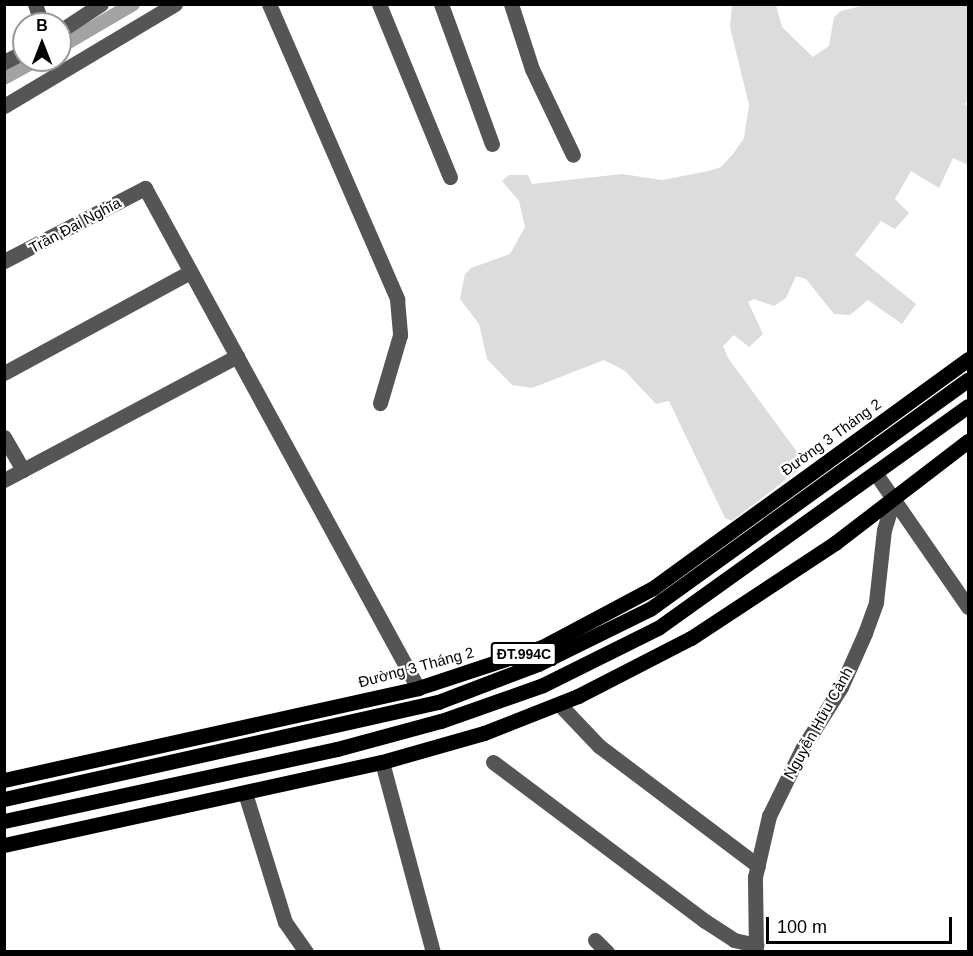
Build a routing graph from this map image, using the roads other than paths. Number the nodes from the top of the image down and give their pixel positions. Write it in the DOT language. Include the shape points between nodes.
graph roads {
  1 [pos="101,4"];
  2 [pos="175,4"];
  3 [pos="269,4"];
  4 [pos="379,4"];
  5 [pos="441,4"];
  6 [pos="511,4"];
  7 [pos="72,23"];
  8 [pos="4,106"];
  9 [pos="492,144"];
  10 [pos="573,155"];
  11 [pos="450,177"];
  12 [pos="4,261"];
  13 [pos="190,272"];
  14 [pos="237,356"];
  15 [pos="969,359"];
  16 [pos="4,373"];
  17 [pos="969,380"];
  18 [pos="380,403"];
  19 [pos="969,406"];
  20 [pos="4,436"];
  21 [pos="969,441"];
  22 [pos="852,443"];
  23 [pos="864,458"];
  24 [pos="22,470"];
  25 [pos="876,474"];
  26 [pos="4,480"];
  27 [pos="894,497"];
  28 [pos="969,607"];
  29 [pos="418,688"];
  30 [pos="559,704"];
  31 [pos="382,762"];
  32 [pos="493,762"];
  33 [pos="4,780"];
  34 [pos="245,793"];
  35 [pos="4,799"];
  36 [pos="4,821"];
  37 [pos="4,845"];
  38 [pos="758,866"];
  39 [pos="595,939"];
  40 [pos="756,948"];
  41 [pos="306,951"];
  42 [pos="433,951"];
  43 [pos="607,951"];
  1 -- 7 [label="street"];
  2 -- 8 [label="street"];
  3 -- 18 [label="street" via="397,300 400,335"];
  4 -- 11 [label="street"];
  5 -- 9 [label="street"];
  6 -- 10 [label="street" via="532,69"];
  12 -- 13 [label="street, Trần Đại Nghĩa" via="145,188"];
  13 -- 14 [label="street"];
  13 -- 16 [label="street"];
  14 -- 24 [label="street"];
  14 -- 29 [label="street"];
  15 -- 22 [label="main road, Đường 3 Tháng 2 / ĐT.994C"];
  17 -- 23 [label="main road, ĐT.994C"];
  19 -- 25 [label="main road, ĐT.994C"];
  20 -- 24 [label="street"];
  21 -- 27 [label="main road"];
  22 -- 23 [label="main road"];
  22 -- 29 [label="main road, Đường 3 Tháng 2 / ĐT.994C" via="653,588 609,615 542,647"];
  23 -- 25 [label="main road"];
  23 -- 35 [label="main road, ĐT.994C" via="650,609 538,664 438,702"];
  24 -- 26 [label="street"];
  25 -- 27 [label="street"];
  25 -- 36 [label="main road, ĐT.994C" via="658,628 543,685 441,722 337,749"];
  27 -- 28 [label="street"];
  27 -- 30 [label="main road" via="835,543 692,638 615,680"];
  27 -- 38 [label="street, Nguyễn Hữu Cảnh" via="884,530 876,602 865,633 841,687 802,749 770,816"];
  29 -- 33 [label="main road, Đường 3 Tháng 2 / ĐT.994C"];
  30 -- 31 [label="main road" via="476,735"];
  30 -- 38 [label="street" via="599,746 707,832"];
  31 -- 34 [label="main road"];
  31 -- 42 [label="street"];
  32 -- 40 [label="street" via="705,921 734,940"];
  34 -- 37 [label="main road"];
  34 -- 41 [label="street" via="285,922"];
  38 -- 40 [label="street, Nguyễn Hữu Cảnh"];
  39 -- 43 [label="street"];
}
